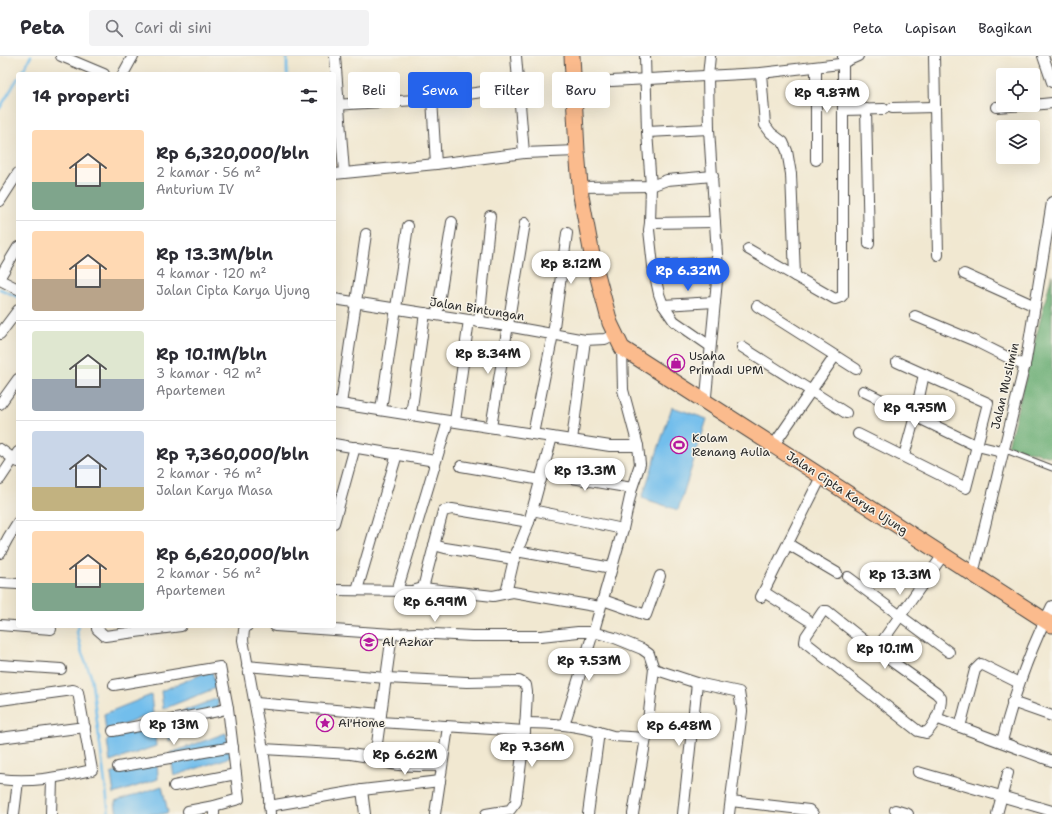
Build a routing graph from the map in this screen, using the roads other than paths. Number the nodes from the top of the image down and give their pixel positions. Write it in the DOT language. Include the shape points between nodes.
graph roads {
  1 [pos="61,56"];
  2 [pos="133,56"];
  3 [pos="335,56"];
  4 [pos="516,56"];
  5 [pos="572,56"];
  6 [pos="645,56"];
  7 [pos="710,56"];
  8 [pos="858,56"];
  9 [pos="934,56"];
  10 [pos="1043,56"];
  11 [pos="843,59"];
  12 [pos="816,67"];
  13 [pos="99,72"];
  14 [pos="124,72"];
  15 [pos="336,72"];
  16 [pos="518,72"];
  17 [pos="573,72"];
  18 [pos="761,73"];
  19 [pos="708,76"];
  20 [pos="645,78"];
  21 [pos="336,80"];
  22 [pos="610,80"];
  23 [pos="1052,82"];
  24 [pos="408,101"];
  25 [pos="1052,103"];
  26 [pos="1040,104"];
  27 [pos="337,105"];
  28 [pos="934,107"];
  29 [pos="433,108"];
  30 [pos="521,108"];
  31 [pos="575,108"];
  32 [pos="866,109"];
  33 [pos="844,110"];
  34 [pos="709,129"];
  35 [pos="647,132"];
  36 [pos="577,151"];
  37 [pos="524,153"];
  38 [pos="816,160"];
  39 [pos="436,164"];
  40 [pos="339,173"];
  41 [pos="16,176"];
  42 [pos="713,176"];
  43 [pos="652,186"];
  44 [pos="580,187"];
  45 [pos="0,201"];
  46 [pos="1052,202"];
  47 [pos="490,216"];
  48 [pos="452,222"];
  49 [pos="715,222"];
  50 [pos="525,223"];
  51 [pos="650,223"];
  52 [pos="408,226"];
  53 [pos="567,233"];
  54 [pos="366,234"];
  55 [pos="869,244"];
  56 [pos="748,248"];
  57 [pos="16,250"];
  58 [pos="938,255"];
  59 [pos="718,262"];
  60 [pos="653,266"];
  61 [pos="964,274"];
  62 [pos="795,276"];
  63 [pos="0,277"];
  64 [pos="0,280"];
  65 [pos="16,288"];
  66 [pos="336,299"];
  67 [pos="715,302"];
  68 [pos="356,303"];
  69 [pos="663,305"];
  70 [pos="757,306"];
  71 [pos="1035,306"];
  72 [pos="396,309"];
  73 [pos="16,313"];
  74 [pos="425,313"];
  75 [pos="437,315"];
  76 [pos="915,316"];
  77 [pos="474,321"];
  78 [pos="508,326"];
  79 [pos="0,334"];
  80 [pos="553,334"];
  81 [pos="585,340"];
  82 [pos="619,341"];
  83 [pos="710,346"];
  84 [pos="742,346"];
  85 [pos="835,356"];
  86 [pos="897,362"];
  87 [pos="1025,366"];
  88 [pos="856,369"];
  89 [pos="924,374"];
  90 [pos="16,382"];
  91 [pos="811,391"];
  92 [pos="863,391"];
  93 [pos="706,396"];
  94 [pos="337,403"];
  95 [pos="0,404"];
  96 [pos="381,410"];
  97 [pos="846,413"];
  98 [pos="411,415"];
  99 [pos="915,416"];
  100 [pos="451,421"];
  101 [pos="491,427"];
  102 [pos="533,434"];
  103 [pos="858,434"];
  104 [pos="552,437"];
  105 [pos="572,440"];
  106 [pos="336,444"];
  107 [pos="638,446"];
  108 [pos="773,446"];
  109 [pos="977,446"];
  110 [pos="354,447"];
  111 [pos="0,449"];
  112 [pos="1003,451"];
  113 [pos="397,454"];
  114 [pos="904,456"];
  115 [pos="16,458"];
  116 [pos="435,461"];
  117 [pos="461,466"];
  118 [pos="1052,468"];
  119 [pos="541,476"];
  120 [pos="821,477"];
  121 [pos="0,479"];
  122 [pos="339,488"];
  123 [pos="632,488"];
  124 [pos="336,508"];
  125 [pos="532,510"];
  126 [pos="529,522"];
  127 [pos="16,525"];
  128 [pos="623,529"];
  129 [pos="788,544"];
  130 [pos="434,545"];
  131 [pos="0,553"];
  132 [pos="515,555"];
  133 [pos="943,555"];
  134 [pos="612,568"];
  135 [pos="837,573"];
  136 [pos="973,574"];
  137 [pos="660,576"];
  138 [pos="848,577"];
  139 [pos="0,583"];
  140 [pos="16,584"];
  141 [pos="423,588"];
  142 [pos="336,590"];
  143 [pos="357,590"];
  144 [pos="397,591"];
  145 [pos="506,594"];
  146 [pos="601,604"];
  147 [pos="1052,606"];
  148 [pos="900,616"];
  149 [pos="808,620"];
  150 [pos="1048,622"];
  151 [pos="0,625"];
  152 [pos="16,626"];
  153 [pos="38,628"];
  154 [pos="97,628"];
  155 [pos="165,628"];
  156 [pos="246,628"];
  157 [pos="304,628"];
  158 [pos="51,629"];
  159 [pos="593,632"];
  160 [pos="392,634"];
  161 [pos="876,650"];
  162 [pos="949,652"];
  163 [pos="0,665"];
  164 [pos="247,666"];
  165 [pos="61,669"];
  166 [pos="654,669"];
  167 [pos="386,678"];
  168 [pos="697,683"];
  169 [pos="1019,683"];
  170 [pos="114,685"];
  171 [pos="0,700"];
  172 [pos="1012,702"];
  173 [pos="256,704"];
  174 [pos="228,708"];
  175 [pos="1052,716"];
  176 [pos="380,718"];
  177 [pos="936,718"];
  178 [pos="564,725"];
  179 [pos="85,727"];
  180 [pos="448,727"];
  181 [pos="525,727"];
  182 [pos="960,727"];
  183 [pos="113,731"];
  184 [pos="599,732"];
  185 [pos="0,738"];
  186 [pos="646,738"];
  187 [pos="1002,741"];
  188 [pos="233,747"];
  189 [pos="263,748"];
  190 [pos="375,758"];
  191 [pos="1052,761"];
  192 [pos="442,766"];
  193 [pos="118,767"];
  194 [pos="918,772"];
  195 [pos="1008,773"];
  196 [pos="236,774"];
  197 [pos="0,779"];
  198 [pos="52,779"];
  199 [pos="18,781"];
  200 [pos="440,781"];
  201 [pos="174,786"];
  202 [pos="362,790"];
  203 [pos="1002,795"];
  204 [pos="731,801"];
  205 [pos="214,810"];
  206 [pos="269,810"];
  207 [pos="773,810"];
  208 [pos="895,810"];
  209 [pos="188,811"];
  210 [pos="1052,811"];
  211 [pos="14,814"];
  212 [pos="51,814"];
  213 [pos="365,814"];
  214 [pos="435,814"];
  215 [pos="486,814"];
  216 [pos="588,814"];
  217 [pos="633,814"];
  218 [pos="683,814"];
  219 [pos="729,814"];
  220 [pos="813,814"];
  221 [pos="908,814"];
  222 [pos="997,814"];
  1 -- 13 [label="street"];
  2 -- 14 [label="street"];
  3 -- 15 [label="street"];
  4 -- 16 [label="street"];
  5 -- 17 [label="main road"];
  6 -- 20 [label="street"];
  7 -- 19 [label="street"];
  8 -- 11 [label="street"];
  9 -- 28 [label="street"];
  10 -- 23 [label="street"];
  11 -- 12 [label="street"];
  11 -- 33 [label="street"];
  12 -- 18 [label="street"];
  12 -- 38 [label="street"];
  18 -- 19 [label="street"];
  18 -- 62 [label="street" via="765,125 783,142 792,174"];
  19 -- 20 [label="street"];
  19 -- 34 [label="street"];
  20 -- 22 [label="street"];
  20 -- 35 [label="street"];
  21 -- 27 [label="street"];
  24 -- 27 [label="street"];
  25 -- 26 [label="street"];
  27 -- 40 [label="street"];
  28 -- 32 [label="street"];
  28 -- 58 [label="street"];
  29 -- 39 [label="street"];
  30 -- 37 [label="street"];
  31 -- 36 [label="main road"];
  32 -- 33 [label="street"];
  32 -- 55 [label="street"];
  33 -- 62 [label="street" via="843,295 835,299"];
  34 -- 35 [label="street"];
  34 -- 42 [label="street"];
  35 -- 43 [label="street"];
  36 -- 37 [label="street"];
  36 -- 44 [label="main road"];
  37 -- 39 [label="street"];
  39 -- 40 [label="street"];
  41 -- 45 [label="street"];
  42 -- 43 [label="street" via="667,180"];
  42 -- 49 [label="street"];
  43 -- 44 [label="street"];
  43 -- 51 [label="street"];
  44 -- 82 [label="main road" via="593,258 610,323"];
  46 -- 71 [label="street, Jalan Muslimin"];
  47 -- 77 [label="street"];
  48 -- 75 [label="street"];
  49 -- 51 [label="street"];
  49 -- 59 [label="street"];
  50 -- 78 [label="street"];
  51 -- 60 [label="street"];
  52 -- 72 [label="street"];
  53 -- 80 [label="street"];
  54 -- 68 [label="street"];
  56 -- 62 [label="street"];
  57 -- 63 [label="street"];
  59 -- 60 [label="street"];
  59 -- 67 [label="street"];
  60 -- 69 [label="street"];
  61 -- 71 [label="street"];
  64 -- 65 [label="street"];
  66 -- 68 [label="street, Jalan Bintungan"];
  67 -- 69 [label="street"];
  67 -- 83 [label="street"];
  68 -- 72 [label="street, Jalan Bintungan"];
  68 -- 94 [label="street"];
  69 -- 83 [label="street" via="674,321"];
  70 -- 85 [label="street"];
  71 -- 87 [label="street, Jalan Muslimin"];
  72 -- 74 [label="street, Jalan Bintungan"];
  72 -- 96 [label="street"];
  73 -- 79 [label="street"];
  74 -- 75 [label="street, Jalan Bintungan"];
  74 -- 98 [label="street"];
  75 -- 77 [label="street, Jalan Bintungan"];
  76 -- 87 [label="street" via="975,341"];
  77 -- 78 [label="street, Jalan Bintungan"];
  77 -- 100 [label="street"];
  78 -- 80 [label="street, Jalan Bintungan"];
  78 -- 101 [label="street"];
  80 -- 81 [label="street, Jalan Bintungan"];
  80 -- 102 [label="street"];
  81 -- 82 [label="street, Jalan Bintungan"];
  81 -- 105 [label="street"];
  82 -- 107 [label="street" via="623,390"];
  82 -- 108 [label="main road, Jalan Cipta Karya Ujung"];
  83 -- 93 [label="street"];
  84 -- 91 [label="street"];
  85 -- 88 [label="street"];
  85 -- 91 [label="street"];
  86 -- 89 [label="street"];
  87 -- 112 [label="street, Jalan Muslimin"];
  89 -- 99 [label="street"];
  89 -- 109 [label="street" via="988,403"];
  90 -- 95 [label="street"];
  91 -- 97 [label="street"];
  91 -- 108 [label="street"];
  92 -- 99 [label="street"];
  94 -- 96 [label="street"];
  96 -- 98 [label="street"];
  98 -- 100 [label="street"];
  99 -- 109 [label="street"];
  99 -- 114 [label="street"];
  100 -- 101 [label="street"];
  100 -- 116 [label="street"];
  101 -- 102 [label="street"];
  102 -- 104 [label="street"];
  103 -- 114 [label="street"];
  104 -- 105 [label="street"];
  104 -- 119 [label="street"];
  105 -- 107 [label="street" via="610,446"];
  106 -- 110 [label="street"];
  107 -- 123 [label="street" via="640,464"];
  108 -- 120 [label="main road, Jalan Cipta Karya Ujung"];
  109 -- 112 [label="street"];
  109 -- 114 [label="street" via="966,488"];
  110 -- 113 [label="street"];
  110 -- 122 [label="street"];
  111 -- 115 [label="street"];
  112 -- 118 [label="lane"];
  112 -- 136 [label="street, Jalan Muslimin"];
  113 -- 116 [label="street"];
  113 -- 143 [label="street"];
  115 -- 121 [label="street"];
  116 -- 144 [label="street"];
  117 -- 119 [label="street"];
  119 -- 123 [label="street"];
  119 -- 125 [label="street"];
  120 -- 129 [label="street"];
  120 -- 133 [label="main road, Jalan Cipta Karya Ujung"];
  122 -- 124 [label="street"];
  123 -- 128 [label="street"];
  125 -- 126 [label="street"];
  125 -- 128 [label="street"];
  126 -- 130 [label="street" via="452,509 443,511"];
  126 -- 132 [label="street"];
  127 -- 131 [label="street"];
  128 -- 134 [label="street"];
  129 -- 135 [label="street"];
  129 -- 149 [label="street" via="762,594"];
  130 -- 132 [label="street"];
  130 -- 141 [label="street"];
  132 -- 134 [label="street"];
  132 -- 145 [label="street"];
  133 -- 136 [label="main road, Jalan Cipta Karya Ujung"];
  133 -- 148 [label="street"];
  134 -- 146 [label="street"];
  136 -- 150 [label="main road, Jalan Cipta Karya Ujung"];
  137 -- 146 [label="street" via="646,614"];
  138 -- 148 [label="street"];
  139 -- 140 [label="street"];
  141 -- 144 [label="street"];
  141 -- 145 [label="street" via="492,596"];
  142 -- 143 [label="street"];
  143 -- 144 [label="street"];
  145 -- 146 [label="street" via="513,592"];
  146 -- 159 [label="street"];
  147 -- 150 [label="street"];
  148 -- 161 [label="street"];
  148 -- 162 [label="street"];
  150 -- 169 [label="street"];
  151 -- 152 [label="street"];
  153 -- 158 [label="street"];
  154 -- 155 [label="street" via="105,636"];
  156 -- 164 [label="street" via="243,640"];
  157 -- 160 [label="street"];
  159 -- 160 [label="street" via="542,636"];
  159 -- 166 [label="street" via="642,649 649,654"];
  159 -- 178 [label="street"];
  160 -- 167 [label="street"];
  161 -- 177 [label="street" via="941,698"];
  161 -- 177 [label="street" via="826,611 821,613 804,640 918,731 926,733"];
  163 -- 165 [label="street"];
  164 -- 167 [label="street"];
  164 -- 173 [label="street"];
  166 -- 168 [label="street"];
  166 -- 186 [label="street"];
  167 -- 176 [label="street"];
  167 -- 181 [label="street" via="467,682 519,681 526,685 528,692"];
  168 -- 204 [label="street" via="739,692 742,711"];
  168 -- 218 [label="street"];
  169 -- 172 [label="street"];
  169 -- 182 [label="street" via="981,664 975,670"];
  170 -- 174 [label="street" via="220,667"];
  171 -- 179 [label="street" via="73,690 78,692"];
  172 -- 175 [label="street"];
  172 -- 187 [label="street"];
  173 -- 176 [label="street"];
  173 -- 189 [label="street"];
  174 -- 183 [label="street"];
  174 -- 188 [label="street"];
  176 -- 180 [label="street"];
  176 -- 190 [label="street"];
  177 -- 182 [label="street"];
  178 -- 181 [label="street"];
  178 -- 184 [label="street"];
  179 -- 185 [label="street"];
  179 -- 198 [label="street" via="92,770"];
  180 -- 181 [label="street"];
  180 -- 192 [label="street"];
  181 -- 215 [label="street" via="516,802 510,810"];
  182 -- 187 [label="street"];
  184 -- 186 [label="street" via="613,736"];
  184 -- 216 [label="street"];
  186 -- 217 [label="street"];
  187 -- 191 [label="street"];
  188 -- 193 [label="street"];
  188 -- 196 [label="street"];
  189 -- 190 [label="street"];
  189 -- 206 [label="street"];
  190 -- 192 [label="street" via="397,765"];
  192 -- 200 [label="street"];
  194 -- 203 [label="street"];
  195 -- 203 [label="street"];
  196 -- 201 [label="street"];
  196 -- 205 [label="street" via="239,799"];
  197 -- 199 [label="street"];
  198 -- 199 [label="street"];
  198 -- 212 [label="street"];
  199 -- 211 [label="street"];
  200 -- 202 [label="street"];
  200 -- 214 [label="street"];
  202 -- 206 [label="street"];
  202 -- 213 [label="street"];
  203 -- 210 [label="street"];
  203 -- 222 [label="street"];
  204 -- 207 [label="street"];
  204 -- 219 [label="street"];
  205 -- 209 [label="street"];
  207 -- 220 [label="street" via="809,810"];
  208 -- 221 [label="street"];
}
